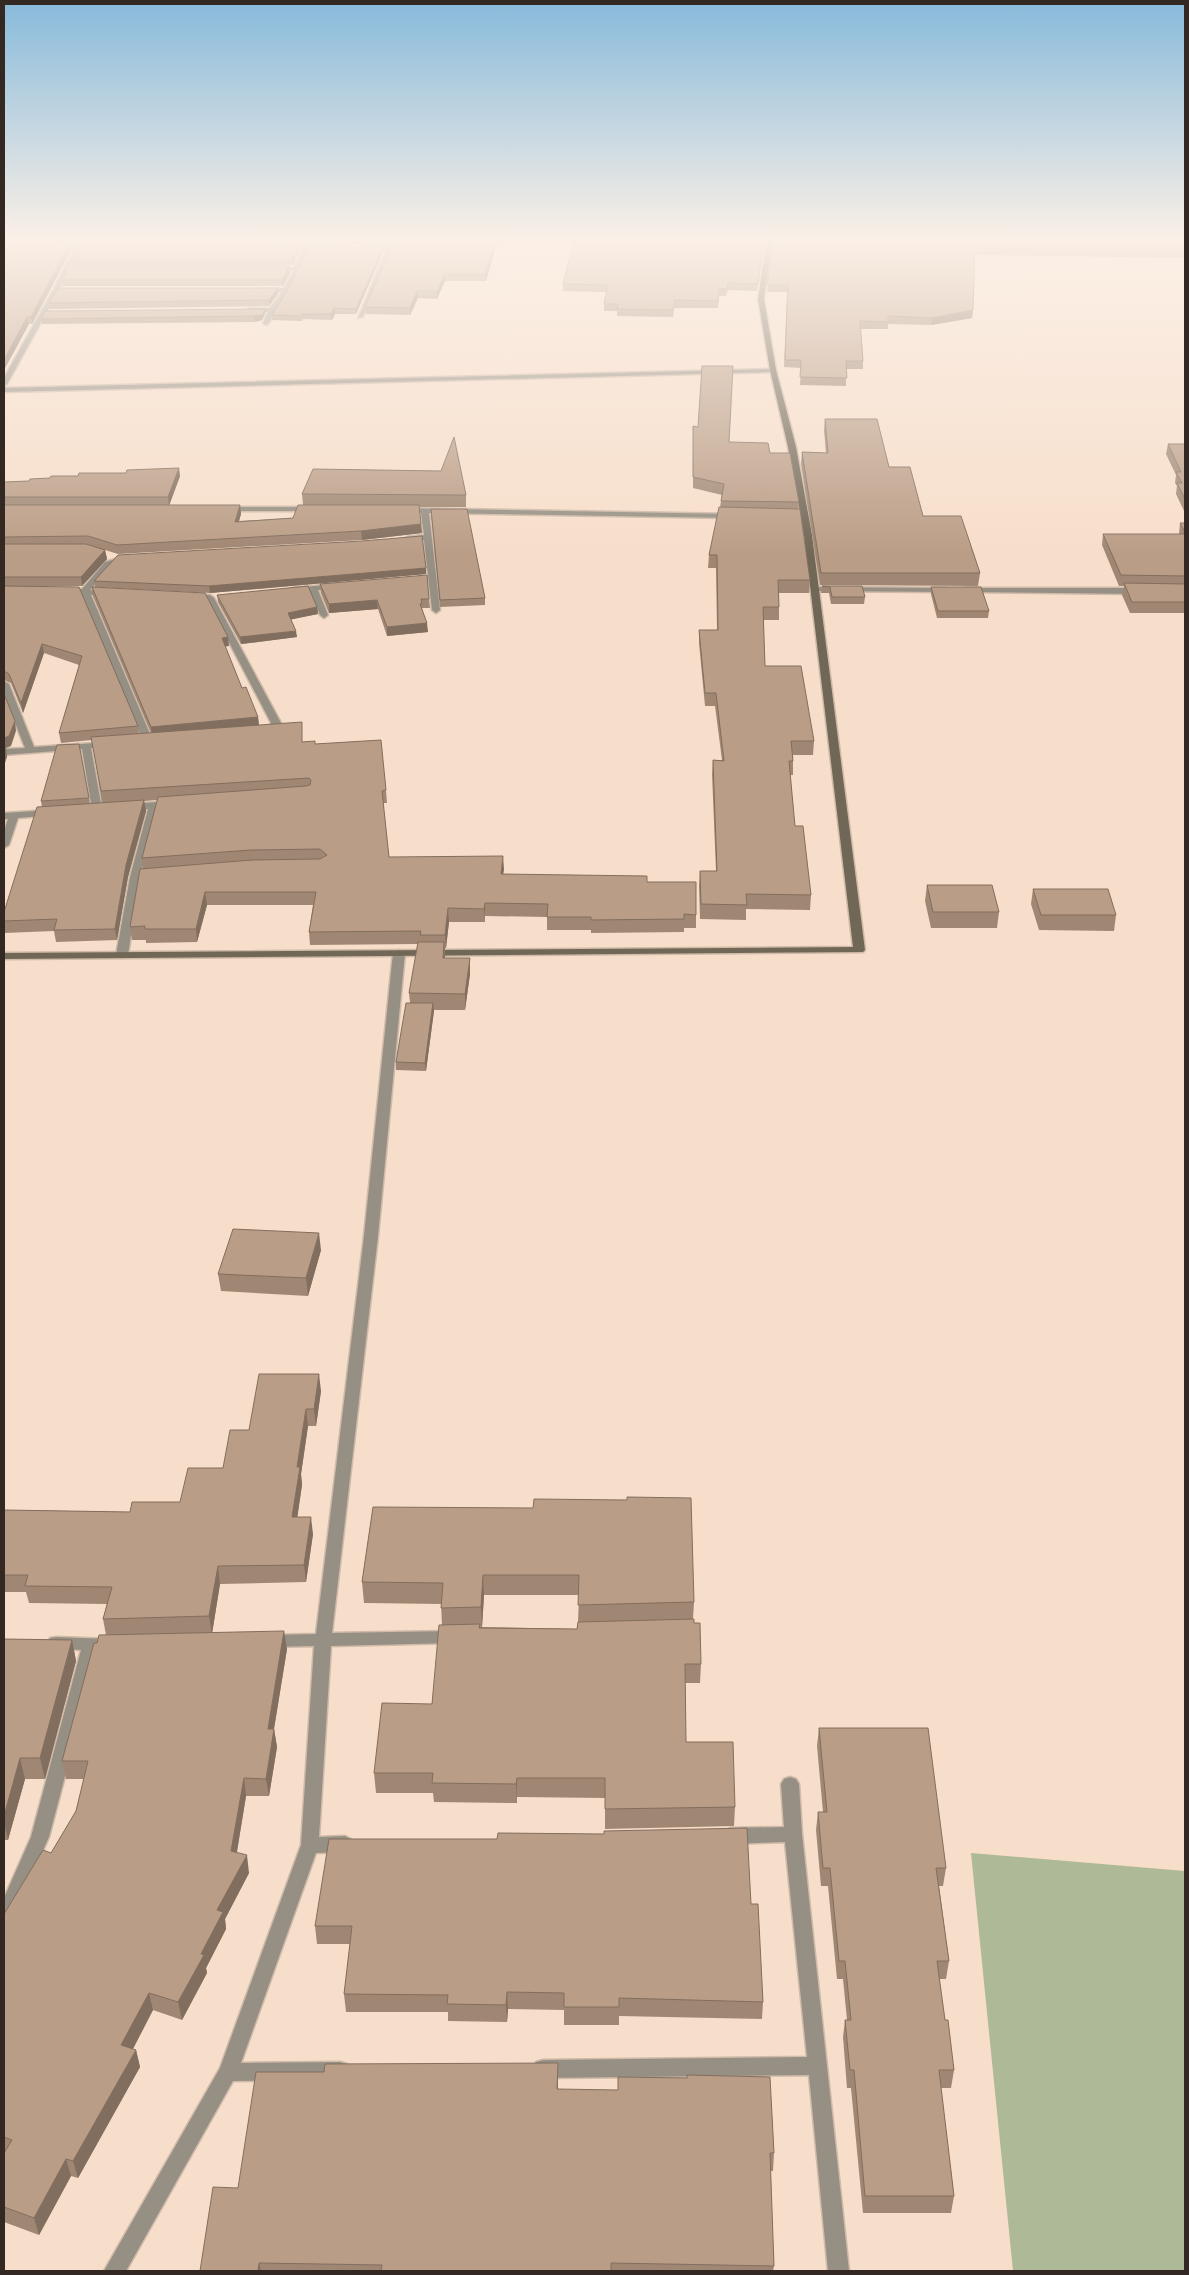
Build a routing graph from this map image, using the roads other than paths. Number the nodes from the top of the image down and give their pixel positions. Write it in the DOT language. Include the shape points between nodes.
graph roads {
  1 [pos="26,343"];
  2 [pos="768,343"];
  3 [pos="773,370"];
  4 [pos="4,384"];
  5 [pos="4,390"];
  6 [pos="327,509"];
  7 [pos="219,510"];
  8 [pos="396,510"];
  9 [pos="425,510"];
  10 [pos="747,516"];
  11 [pos="796,517"];
  12 [pos="805,517"];
  13 [pos="427,537"];
  14 [pos="399,540"];
  15 [pos="106,554"];
  16 [pos="137,557"];
  17 [pos="117,558"];
  18 [pos="432,578"];
  19 [pos="422,579"];
  20 [pos="342,585"];
  21 [pos="313,588"];
  22 [pos="814,589"];
  23 [pos="284,590"];
  24 [pos="58,591"];
  25 [pos="1146,591"];
  26 [pos="85,592"];
  27 [pos="115,593"];
  28 [pos="184,596"];
  29 [pos="436,610"];
  30 [pos="324,614"];
  31 [pos="4,684"];
  32 [pos="251,733"];
  33 [pos="148,741"];
  34 [pos="121,743"];
  35 [pos="86,746"];
  36 [pos="31,750"];
  37 [pos="4,752"];
  38 [pos="182,803"];
  39 [pos="154,805"];
  40 [pos="60,812"];
  41 [pos="9,816"];
  42 [pos="4,845"];
  43 [pos="399,952"];
  44 [pos="122,955"];
  45 [pos="4,956"];
  46 [pos="472,1636"];
  47 [pos="323,1640"];
  48 [pos="42,1642"];
  49 [pos="255,1642"];
  50 [pos="129,1644"];
  51 [pos="91,1645"];
  52 [pos="790,1784"];
  53 [pos="793,1834"];
  54 [pos="714,1836"];
  55 [pos="359,1844"];
  56 [pos="310,1845"];
  57 [pos="4,1916"];
  58 [pos="818,2066"];
  59 [pos="528,2069"];
  60 [pos="358,2070"];
  61 [pos="228,2072"];
  62 [pos="114,2271"];
  63 [pos="840,2271"];
  1 -- 4 [label="street"];
  2 -- 3 [label="street"];
  3 -- 5 [label="street"];
  3 -- 12 [label="street"];
  6 -- 7 [label="street"];
  8 -- 9 [label="street"];
  9 -- 10 [label="street"];
  9 -- 13 [label="street"];
  11 -- 12 [label="street"];
  12 -- 22 [label="street"];
  13 -- 14 [label="street"];
  13 -- 18 [label="street"];
  15 -- 17 [label="street"];
  16 -- 17 [label="street"];
  17 -- 26 [label="street" via="110,561"];
  18 -- 19 [label="street"];
  18 -- 29 [label="street"];
  20 -- 21 [label="street"];
  21 -- 23 [label="street"];
  21 -- 30 [label="street"];
  22 -- 25 [label="street"];
  22 -- 43 [label="street" via="859,950"];
  24 -- 26 [label="street"];
  26 -- 27 [label="street"];
  26 -- 33 [label="street"];
  28 -- 32 [label="street" via="214,597 276,723 272,729"];
  31 -- 36 [label="street"];
  34 -- 35 [label="street"];
  35 -- 36 [label="street"];
  35 -- 39 [label="street" via="102,809"];
  36 -- 37 [label="street"];
  38 -- 39 [label="street"];
  39 -- 44 [label="street"];
  40 -- 41 [label="street"];
  41 -- 42 [label="street"];
  43 -- 44 [label="street"];
  43 -- 47 [label="street" via="371,1236"];
  44 -- 45 [label="street"];
  46 -- 47 [label="street"];
  47 -- 49 [label="street"];
  47 -- 56 [label="street"];
  48 -- 51 [label="street"];
  50 -- 51 [label="street"];
  51 -- 57 [label="street" via="40,1838"];
  52 -- 53 [label="street"];
  53 -- 54 [label="street"];
  53 -- 58 [label="street"];
  55 -- 56 [label="street"];
  56 -- 61 [label="street"];
  58 -- 59 [label="street"];
  58 -- 63 [label="street"];
  60 -- 61 [label="street"];
  61 -- 62 [label="street"];
}
